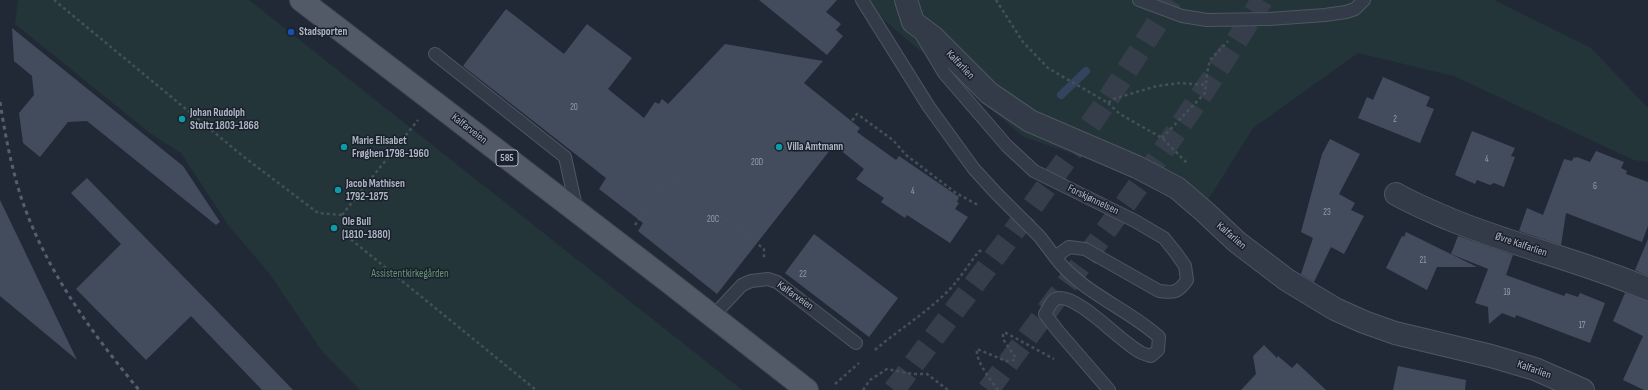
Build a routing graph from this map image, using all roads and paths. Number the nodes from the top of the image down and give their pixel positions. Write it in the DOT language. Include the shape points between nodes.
graph roads {
  1 [pos="54,0"];
  2 [pos="301,0"];
  3 [pos="862,0"];
  4 [pos="906,0"];
  5 [pos="996,0"];
  6 [pos="1139,0"];
  7 [pos="1364,0"];
  8 [pos="913,22"];
  9 [pos="435,54"];
  10 [pos="1210,60"];
  11 [pos="1206,85"];
  12 [pos="433,101"];
  13 [pos="1108,104"];
  14 [pos="845,130"];
  15 [pos="1162,138"];
  16 [pos="1192,168"];
  17 [pos="1396,194"];
  18 [pos="1009,206"];
  19 [pos="577,212"];
  20 [pos="342,215"];
  21 [pos="631,230"];
  22 [pos="983,251"];
  23 [pos="1055,257"];
  24 [pos="765,280"];
  25 [pos="1648,289"];
  26 [pos="713,316"];
  27 [pos="856,343"];
  28 [pos="870,353"];
  29 [pos="864,358"];
  30 [pos="1058,361"];
  31 [pos="834,384"];
  32 [pos="536,390"];
  33 [pos="806,390"];
  34 [pos="863,390"];
  35 [pos="948,390"];
  36 [pos="998,390"];
  37 [pos="1109,390"];
  38 [pos="1583,390"];
  1 -- 20 [label="path" via="244,157 318,213"];
  2 -- 12 [label="main road, Kalfarveien / 585"];
  3 -- 18 [label="lane" via="943,127 974,169"];
  4 -- 8 [label="street, Forskjønnelsen"];
  5 -- 13 [label="path" via="1023,42 1048,68"];
  6 -- 7 [label="lane" via="1182,16 1214,20 1262,20 1346,12 1355,9"];
  8 -- 23 [label="lane, Forskjønnelsen" via="944,73 1007,146 1034,171 1164,238 1185,266 1187,280 1181,289 1172,293 1159,292 1085,249 1069,246"];
  8 -- 38 [label="street, Kalfarlien" via="933,37 989,94 1009,108 1030,121 1178,188 1237,242 1287,280 1335,309 1395,333 1535,369"];
  9 -- 19 [label="lane" via="565,157"];
  10 -- 11 [label="path"];
  11 -- 13 [label="path" via="1180,83 1157,86 1113,99"];
  11 -- 15 [label="path" via="1205,93"];
  12 -- 19 [label="main road, Kalfarveien / 585"];
  12 -- 20 [label="path"];
  13 -- 15 [label="path" via="1120,114"];
  14 -- 18 [label="path" via="857,114 893,140 906,155 956,193 997,217"];
  15 -- 16 [label="path"];
  17 -- 25 [label="street, Øvre Kalfarlien" via="1465,226 1608,273"];
  18 -- 23 [label="lane" via="1040,236"];
  19 -- 26 [label="main road, Kalfarveien / 585"];
  20 -- 32 [label="path" via="348,236"];
  21 -- 24 [label="path" via="670,175 764,249"];
  22 -- 28 [label="path" via="979,251 948,292 922,315"];
  23 -- 37 [label="lane" via="1063,268 1099,296 1159,337 1158,350 1151,356 1140,352 1077,305 1060,298 1052,302 1045,314"];
  24 -- 26 [label="lane, Kalfarveien" via="742,285"];
  24 -- 27 [label="lane, Kalfarveien" via="776,282"];
  26 -- 33 [label="main road, Kalfarveien / 585"];
  29 -- 31 [label="path"];
  30 -- 36 [label="path" via="1003,333 1003,339 1015,360 1006,361 985,350 978,349 977,353"];
  34 -- 35 [label="path" via="870,380 887,369 927,374"];
}
